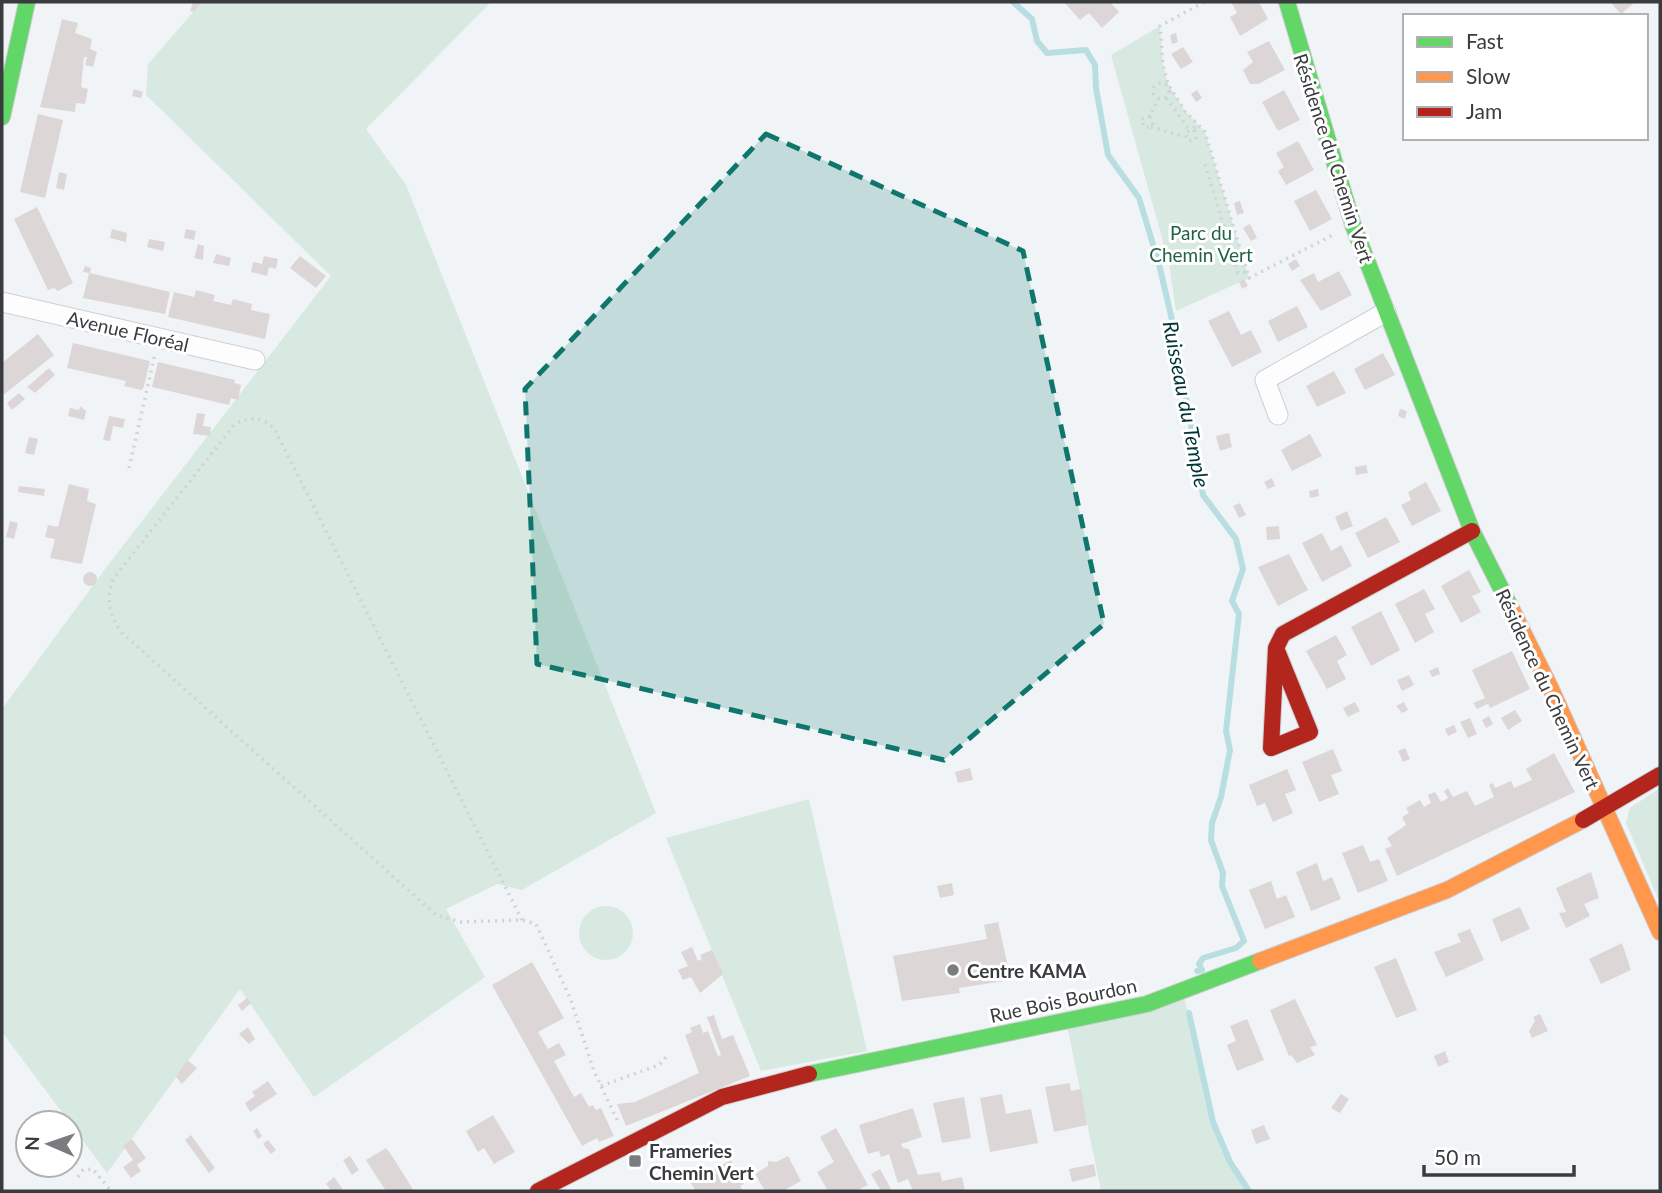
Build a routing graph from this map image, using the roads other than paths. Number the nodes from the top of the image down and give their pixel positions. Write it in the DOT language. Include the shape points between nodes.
graph roads {
  1 [pos="27,2"];
  2 [pos="1287,2"];
  3 [pos="2,117"];
  4 [pos="2,302"];
  5 [pos="1386,312"];
  6 [pos="255,360"];
  7 [pos="1278,415"];
  8 [pos="1472,531"];
  9 [pos="1276,648"];
  10 [pos="1660,775"];
  11 [pos="1605,809"];
  12 [pos="1660,932"];
  13 [pos="538,1191"];
  1 -- 3 [label="street"];
  2 -- 5 [label="street, Résidence du Chemin Vert" via="1353,225"];
  4 -- 6 [label="street, Avenue Floréal"];
  5 -- 7 [label="street" via="1265,380"];
  5 -- 8 [label="street, Résidence du Chemin Vert"];
  8 -- 9 [label="street" via="1292,626"];
  8 -- 11 [label="street, Résidence du Chemin Vert" via="1551,688"];
  9 -- 9 [label="street" via="1310,732 1271,748 1272,735"];
  10 -- 11 [label="street, Rue Bois Bourdon"];
  11 -- 12 [label="street, Résidence du Chemin Vert"];
  11 -- 13 [label="street, Rue Bois Bourdon" via="1447,890 1147,1004 763,1084 722,1097"];
}
